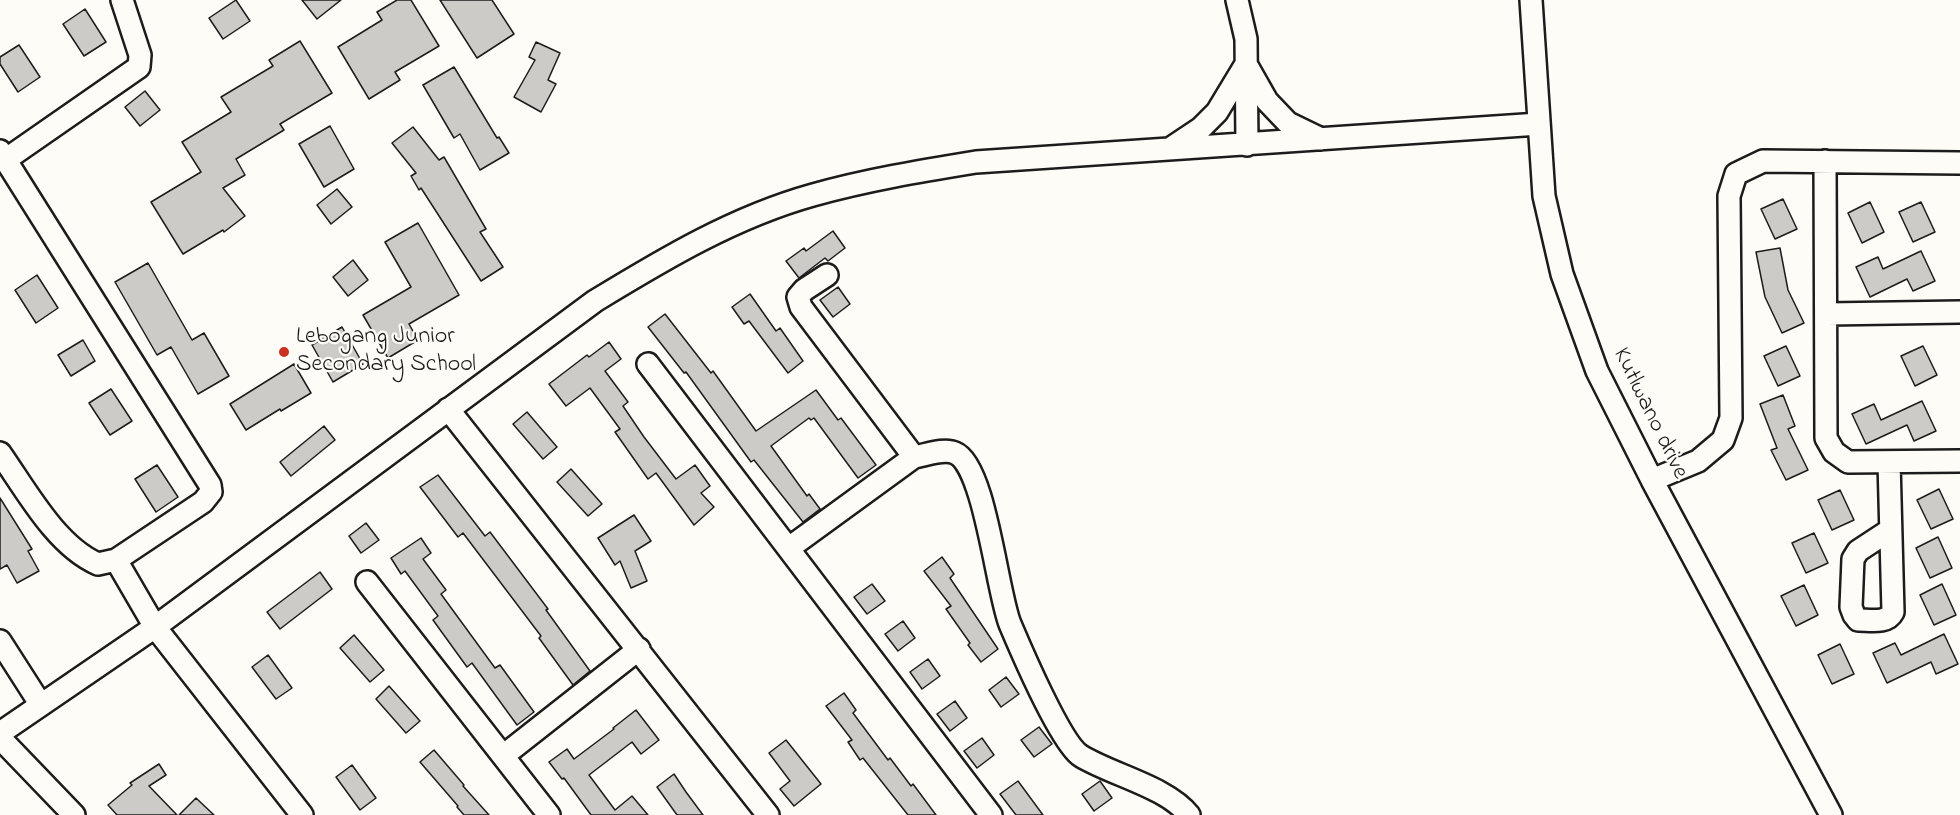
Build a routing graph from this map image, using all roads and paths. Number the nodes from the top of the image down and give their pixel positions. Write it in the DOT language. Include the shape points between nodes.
graph roads {
  1 [pos="122,0"];
  2 [pos="1237,0"];
  3 [pos="1531,0"];
  4 [pos="1246,64"];
  5 [pos="1539,124"];
  6 [pos="1321,139"];
  7 [pos="1247,145"];
  8 [pos="1168,150"];
  9 [pos="2,156"];
  10 [pos="1825,160"];
  11 [pos="1960,163"];
  12 [pos="827,275"];
  13 [pos="1960,312"];
  14 [pos="1827,314"];
  15 [pos="648,364"];
  16 [pos="448,409"];
  17 [pos="0,453"];
  18 [pos="914,457"];
  19 [pos="1960,461"];
  20 [pos="1889,462"];
  21 [pos="1652,480"];
  22 [pos="1890,530"];
  23 [pos="789,548"];
  24 [pos="116,560"];
  25 [pos="367,582"];
  26 [pos="155,627"];
  27 [pos="0,641"];
  28 [pos="639,649"];
  29 [pos="40,705"];
  30 [pos="0,736"];
  31 [pos="503,756"];
  32 [pos="74,815"];
  33 [pos="302,815"];
  34 [pos="549,815"];
  35 [pos="768,815"];
  36 [pos="991,815"];
  37 [pos="1189,815"];
  38 [pos="1831,815"];
  1 -- 9 [label="street" via="140,55 139,67"];
  2 -- 4 [label="street" via="1246,39"];
  3 -- 5 [label="street, Kutlwano drive"];
  4 -- 6 [label="street" via="1267,101 1288,123"];
  4 -- 7 [label="street"];
  4 -- 8 [label="street" via="1217,112"];
  5 -- 6 [label="street"];
  5 -- 21 [label="street, Kutlwano drive" via="1544,196 1562,274 1597,371"];
  6 -- 7 [label="street"];
  7 -- 8 [label="street"];
  8 -- 16 [label="street" via="975,162 812,195 735,223 669,256 595,302"];
  9 -- 24 [label="street" via="210,485 211,492 203,502"];
  10 -- 11 [label="street"];
  10 -- 14 [label="street"];
  10 -- 21 [label="street" via="1762,161 1736,174 1729,196 1731,418 1723,440 1698,460"];
  12 -- 18 [label="street" via="798,297 801,307"];
  13 -- 14 [label="street"];
  14 -- 20 [label="street" via="1826,438 1834,452 1848,462"];
  15 -- 23 [label="street"];
  16 -- 26 [label="street"];
  16 -- 28 [label="street"];
  17 -- 24 [label="street" via="37,507 78,552 98,564"];
  18 -- 23 [label="street"];
  18 -- 37 [label="street" via="956,453 968,464 987,521 1009,622 1059,729 1079,755 1170,798"];
  19 -- 20 [label="street"];
  20 -- 22 [label="street"];
  21 -- 38 [label="street, Kutlwano drive"];
  23 -- 36 [label="street"];
  24 -- 26 [label="street"];
  25 -- 31 [label="street"];
  26 -- 29 [label="street"];
  26 -- 33 [label="street"];
  27 -- 29 [label="street"];
  28 -- 31 [label="street"];
  28 -- 35 [label="street"];
  29 -- 30 [label="street"];
  30 -- 32 [label="street"];
  31 -- 34 [label="street"];
}
